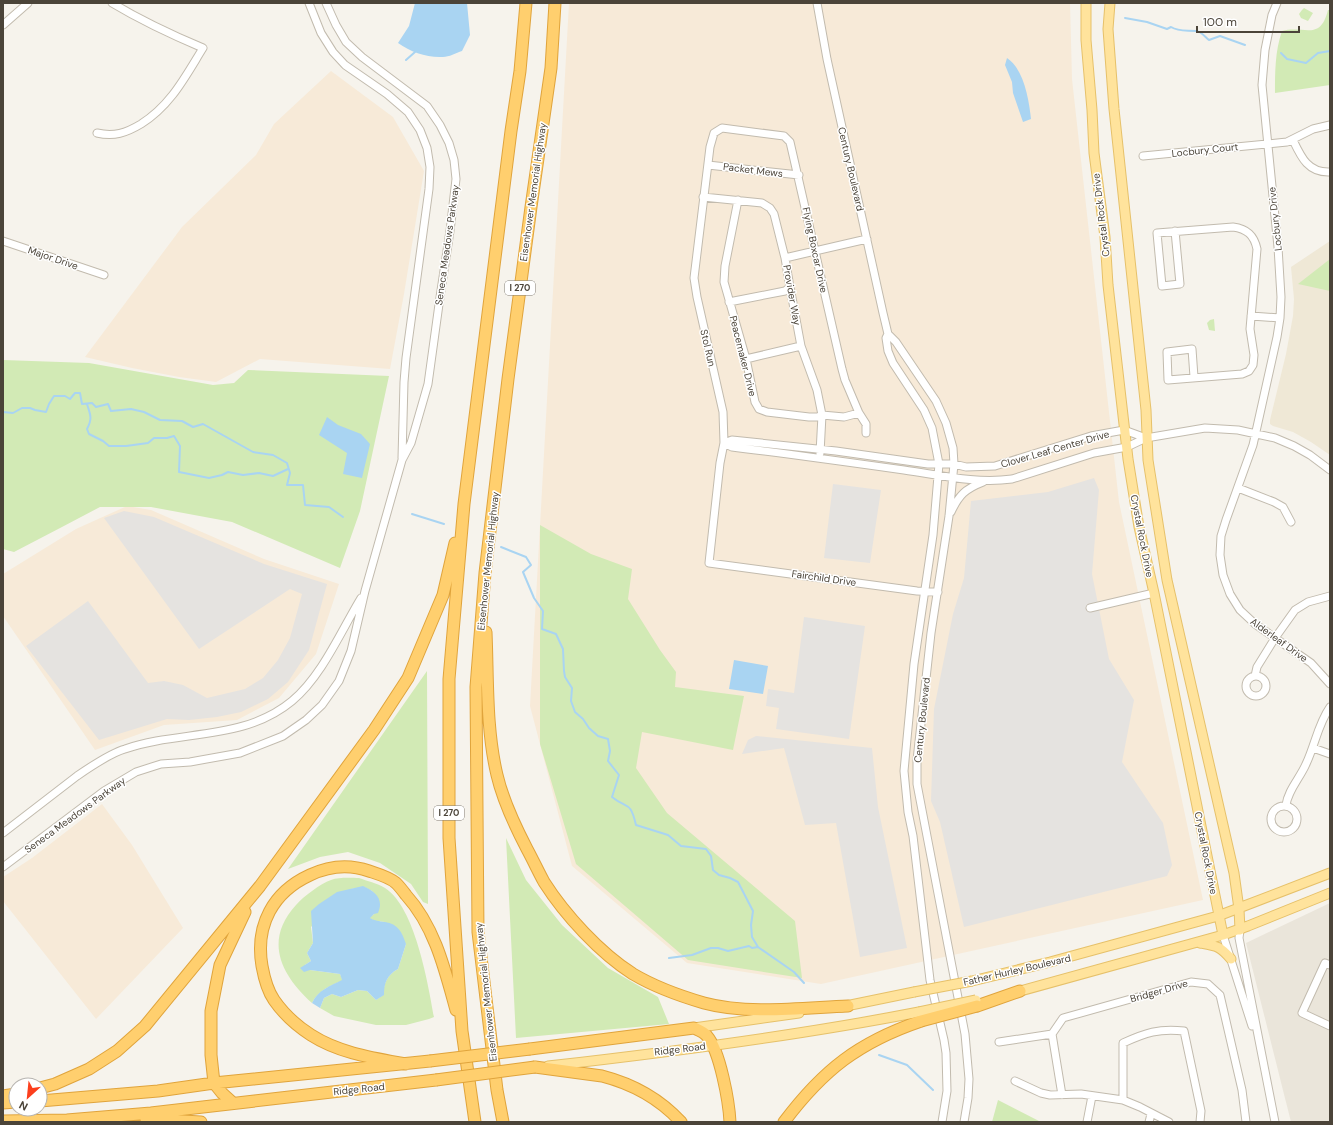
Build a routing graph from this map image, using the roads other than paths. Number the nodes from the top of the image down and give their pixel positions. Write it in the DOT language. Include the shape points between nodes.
graph roads {
  1 [pos="28,3"];
  2 [pos="112,3"];
  3 [pos="309,3"];
  4 [pos="326,3"];
  5 [pos="520,3"];
  6 [pos="526,3"];
  7 [pos="555,3"];
  8 [pos="817,3"];
  9 [pos="1086,3"];
  10 [pos="1110,3"];
  11 [pos="1277,3"];
  12 [pos="3,25"];
  13 [pos="520,71"];
  14 [pos="1330,125"];
  15 [pos="97,132"];
  16 [pos="714,133"];
  17 [pos="1293,140"];
  18 [pos="1268,144"];
  19 [pos="1143,156"];
  20 [pos="708,165"];
  21 [pos="1330,172"];
  22 [pos="799,176"];
  23 [pos="703,196"];
  24 [pos="738,200"];
  25 [pos="1176,231"];
  26 [pos="867,239"];
  27 [pos="3,241"];
  28 [pos="815,251"];
  29 [pos="785,258"];
  30 [pos="104,275"];
  31 [pos="790,287"];
  32 [pos="729,302"];
  33 [pos="1251,316"];
  34 [pos="1280,318"];
  35 [pos="888,334"];
  36 [pos="801,346"];
  37 [pos="746,359"];
  38 [pos="1194,377"];
  39 [pos="860,413"];
  40 [pos="822,415"];
  41 [pos="1124,430"];
  42 [pos="866,433"];
  43 [pos="1255,434"];
  44 [pos="1146,438"];
  45 [pos="724,443"];
  46 [pos="1127,447"];
  47 [pos="820,450"];
  48 [pos="821,458"];
  49 [pos="402,460"];
  50 [pos="939,464"];
  51 [pos="954,464"];
  52 [pos="1330,470"];
  53 [pos="939,475"];
  54 [pos="953,478"];
  55 [pos="985,481"];
  56 [pos="1238,488"];
  57 [pos="464,504"];
  58 [pos="949,516"];
  59 [pos="1291,522"];
  60 [pos="709,564"];
  61 [pos="485,573"];
  62 [pos="365,591"];
  63 [pos="925,592"];
  64 [pos="938,592"];
  65 [pos="1154,593"];
  66 [pos="1330,596"];
  67 [pos="1090,608"];
  68 [pos="1275,638"];
  69 [pos="1255,676"];
  70 [pos="1330,684"];
  71 [pos="1330,707"];
  72 [pos="1313,748"];
  73 [pos="1330,754"];
  74 [pos="1286,806"];
  75 [pos="3,833"];
  76 [pos="3,867"];
  77 [pos="1330,873"];
  78 [pos="260,886"];
  79 [pos="1330,893"];
  80 [pos="1239,909"];
  81 [pos="1218,916"];
  82 [pos="1240,930"];
  83 [pos="1223,935"];
  84 [pos="1197,943"];
  85 [pos="1231,959"];
  86 [pos="1330,965"];
  87 [pos="1020,991"];
  88 [pos="848,1006"];
  89 [pos="920,1017"];
  90 [pos="1330,1026"];
  91 [pos="694,1028"];
  92 [pos="462,1031"];
  93 [pos="1052,1034"];
  94 [pos="999,1042"];
  95 [pos="713,1045"];
  96 [pos="1262,1058"];
  97 [pos="406,1064"];
  98 [pos="535,1068"];
  99 [pos="1015,1081"];
  100 [pos="214,1083"];
  101 [pos="48,1086"];
  102 [pos="1062,1095"];
  103 [pos="1092,1096"];
  104 [pos="48,1100"];
  105 [pos="1123,1100"];
  106 [pos="233,1103"];
  107 [pos="1151,1114"];
  108 [pos="110,1116"];
  109 [pos="3,1121"];
  110 [pos="201,1122"];
  111 [pos="475,1122"];
  112 [pos="504,1122"];
  113 [pos="681,1122"];
  114 [pos="730,1122"];
  115 [pos="784,1122"];
  116 [pos="942,1122"];
  117 [pos="964,1122"];
  118 [pos="1087,1122"];
  119 [pos="1149,1122"];
  120 [pos="1169,1122"];
  121 [pos="1200,1122"];
  122 [pos="1246,1122"];
  123 [pos="1275,1122"];
  1 -- 12 [label="street"];
  2 -- 15 [label="street" via="167,33 204,48 175,93 151,117 129,132 118,135"];
  3 -- 49 [label="street, Seneca Meadows Parkway" via="333,52 345,65 408,112 420,130 427,148 430,167 429,189 406,358"];
  4 -- 49 [label="street, Seneca Meadows Parkway" via="346,42 426,106 440,125 454,160 456,179 450,231 428,384 411,443"];
  5 -- 13 [label="highway"];
  6 -- 13 [label="highway, I 270"];
  7 -- 61 [label="highway, Eisenhower Memorial Highway / I 270" via="551,68 510,364"];
  8 -- 26 [label="street, Century Boulevard" via="827,60"];
  9 -- 41 [label="main road, Crystal Rock Drive" via="1094,153"];
  10 -- 44 [label="main road, Crystal Rock Drive" via="1108,29 1114,109 1146,410"];
  11 -- 18 [label="street, Locbury Drive" via="1272,15 1262,67"];
  13 -- 57 [label="highway, I 270"];
  14 -- 17 [label="street, Locbury Court" via="1313,129"];
  16 -- 20 [label="street, Stol Run"];
  16 -- 22 [label="street, Flying Boxcar Drive" via="722,128 784,136 790,142"];
  17 -- 18 [label="street, Locbury Court"];
  17 -- 21 [label="street" via="1310,168"];
  18 -- 19 [label="street, Locbury Court"];
  18 -- 34 [label="street, Locbury Drive" via="1281,290"];
  20 -- 22 [label="street, Packet Mews"];
  20 -- 23 [label="street, Stol Run"];
  22 -- 28 [label="street, Flying Boxcar Drive"];
  23 -- 24 [label="street, Provider Way"];
  23 -- 45 [label="street, Stol Run" via="694,278 723,412"];
  24 -- 29 [label="street, Provider Way" via="762,203 770,208 774,214"];
  24 -- 32 [label="street, Peacemaker Drive" via="725,266 724,282"];
  25 -- 25 [label="street" via="1157,233 1162,286 1180,284"];
  25 -- 33 [label="street" via="1233,227 1248,231 1256,242 1257,249"];
  26 -- 28 [label="street"];
  26 -- 35 [label="street, Century Boulevard"];
  27 -- 30 [label="street, Major Drive"];
  28 -- 29 [label="street"];
  28 -- 39 [label="street, Flying Boxcar Drive" via="845,380"];
  29 -- 31 [label="street, Provider Way"];
  31 -- 32 [label="street" via="785,291"];
  31 -- 36 [label="street, Provider Way"];
  32 -- 37 [label="street, Peacemaker Drive"];
  33 -- 34 [label="street"];
  33 -- 38 [label="street" via="1254,355 1253,365 1249,371 1242,374"];
  34 -- 43 [label="street, Locbury Drive"];
  35 -- 50 [label="street, Century Boulevard" via="888,351 893,363 924,410 932,428"];
  35 -- 51 [label="street, Century Boulevard" via="936,401 946,423 953,448"];
  36 -- 37 [label="street"];
  36 -- 40 [label="street, Provider Way" via="817,390"];
  37 -- 40 [label="street, Peacemaker Drive" via="755,402 759,409 809,417"];
  38 -- 38 [label="street" via="1192,349 1167,352 1168,380"];
  39 -- 40 [label="street, Peacemaker Drive" via="844,417"];
  39 -- 42 [label="street, Flying Boxcar Drive" via="866,424"];
  40 -- 47 [label="street, Provider Way"];
  41 -- 44 [label="street"];
  41 -- 46 [label="main road, Crystal Rock Drive"];
  41 -- 51 [label="street, Clover Leaf Center Drive" via="1091,436 995,466"];
  43 -- 44 [label="street" via="1206,428"];
  43 -- 52 [label="street" via="1275,438 1294,446"];
  43 -- 56 [label="street, Alderleaf Drive"];
  44 -- 46 [label="street, Clover Leaf Center Drive"];
  44 -- 80 [label="main road, Crystal Rock Drive" via="1167,580 1234,873"];
  45 -- 47 [label="street, Clover Leaf Center Drive" via="732,440"];
  45 -- 48 [label="street, Clover Leaf Center Drive" via="732,447"];
  45 -- 60 [label="street, Stol Run"];
  46 -- 55 [label="street, Clover Leaf Center Drive" via="1094,452 1012,479"];
  46 -- 65 [label="main road, Crystal Rock Drive" via="1139,527"];
  47 -- 48 [label="street, Provider Way"];
  47 -- 50 [label="street, Clover Leaf Center Drive"];
  48 -- 53 [label="street, Clover Leaf Center Drive"];
  49 -- 62 [label="street, Seneca Meadows Parkway"];
  50 -- 51 [label="street, Clover Leaf Center Drive"];
  50 -- 53 [label="street, Century Boulevard"];
  51 -- 54 [label="street, Century Boulevard"];
  53 -- 54 [label="street, Clover Leaf Center Drive"];
  53 -- 63 [label="street, Century Boulevard"];
  54 -- 55 [label="street, Clover Leaf Center Drive"];
  54 -- 58 [label="street, Century Boulevard"];
  55 -- 58 [label="street" via="964,491 956,500"];
  56 -- 59 [label="street" via="1283,507"];
  56 -- 68 [label="street, Alderleaf Drive" via="1221,536 1223,575 1230,594 1240,610"];
  57 -- 78 [label="highway" via="443,595 408,678 374,730"];
  57 -- 92 [label="highway, I 270" via="449,679 449,838"];
  58 -- 64 [label="street, Century Boulevard"];
  60 -- 63 [label="street, Fairchild Drive"];
  61 -- 88 [label="highway" via="490,736 497,776 522,839 544,881 565,911 610,956 633,973 657,986 704,1003 754,1009"];
  61 -- 112 [label="highway, Eisenhower Memorial Highway / I 270" via="476,687 478,932 497,1090"];
  62 -- 75 [label="street, Seneca Meadows Parkway" via="336,645 310,682 292,701 257,722 242,727 153,741 123,749 77,776"];
  62 -- 76 [label="street, Seneca Meadows Parkway" via="351,651 339,681 322,705 306,720 283,736 240,753 190,762 161,764 136,772 104,791"];
  63 -- 64 [label="street, Fairchild Drive"];
  63 -- 116 [label="street, Century Boulevard" via="914,664 904,771 930,980 945,1047 947,1091"];
  64 -- 117 [label="street, Century Boulevard" via="917,760 917,784 968,1052 968,1098"];
  65 -- 67 [label="street"];
  65 -- 81 [label="main road, Crystal Rock Drive"];
  66 -- 68 [label="street" via="1308,602 1295,610"];
  68 -- 69 [label="street" via="1257,667"];
  68 -- 70 [label="street, Alderleaf Drive" via="1311,663"];
  71 -- 72 [label="street"];
  72 -- 73 [label="street"];
  72 -- 74 [label="street" via="1287,797"];
  77 -- 80 [label="main road, Father Hurley Boulevard"];
  78 -- 100 [label="highway" via="240,920 220,965 210,1012"];
  78 -- 101 [label="highway" via="145,1026 117,1051 89,1068"];
  79 -- 82 [label="main road, Father Hurley Boulevard"];
  80 -- 81 [label="main road, Father Hurley Boulevard"];
  80 -- 82 [label="main road, Crystal Rock Drive"];
  81 -- 83 [label="main road, Crystal Rock Drive"];
  81 -- 88 [label="main road, Father Hurley Boulevard, bridge" via="972,981"];
  82 -- 83 [label="main road, Father Hurley Boulevard"];
  82 -- 96 [label="street, Crystal Rock Drive" via="1239,938"];
  83 -- 84 [label="main road, Father Hurley Boulevard"];
  83 -- 85 [label="street, Crystal Rock Drive"];
  84 -- 85 [label="main road" via="1214,945"];
  84 -- 87 [label="main road, Father Hurley Boulevard"];
  85 -- 96 [label="street, Crystal Rock Drive"];
  86 -- 90 [label="street" via="1325,963 1302,1013"];
  87 -- 89 [label="highway, bridge"];
  88 -- 91 [label="main road, Father Hurley Boulevard"];
  89 -- 95 [label="main road"];
  89 -- 115 [label="highway" via="852,1053 829,1070 811,1087"];
  91 -- 95 [label="highway" via="706,1035"];
  91 -- 97 [label="highway, Ridge Road, bridge"];
  92 -- 97 [label="highway" via="442,962 429,928 415,904 396,883 380,874 348,866 318,871 299,880 285,890 274,903 263,925 259,953 264,978 273,999 290,1018 311,1035 341,1050"];
  92 -- 111 [label="highway, I 270"];
  93 -- 94 [label="street"];
  93 -- 102 [label="street"];
  93 -- 122 [label="street, Bridger Drive" via="1063,1018 1184,983 1208,984 1220,995 1242,1090"];
  95 -- 98 [label="main road, Ridge Road"];
  95 -- 114 [label="highway" via="722,1074"];
  96 -- 123 [label="street, Crystal Rock Drive"];
  97 -- 100 [label="highway, Ridge Road"];
  98 -- 106 [label="highway, Ridge Road, bridge"];
  98 -- 113 [label="highway" via="611,1078 643,1091 669,1109"];
  99 -- 102 [label="street" via="1041,1093"];
  100 -- 104 [label="highway, Ridge Road" via="158,1091"];
  100 -- 106 [label="highway"];
  102 -- 103 [label="street"];
  103 -- 105 [label="street"];
  103 -- 118 [label="street"];
  105 -- 107 [label="street"];
  105 -- 121 [label="street" via="1122,1043 1157,1030 1184,1031 1201,1111"];
  106 -- 108 [label="highway, Ridge Road"];
  107 -- 119 [label="street"];
  107 -- 120 [label="street"];
  108 -- 109 [label="highway, Ridge Road"];
  108 -- 110 [label="highway"];
}
